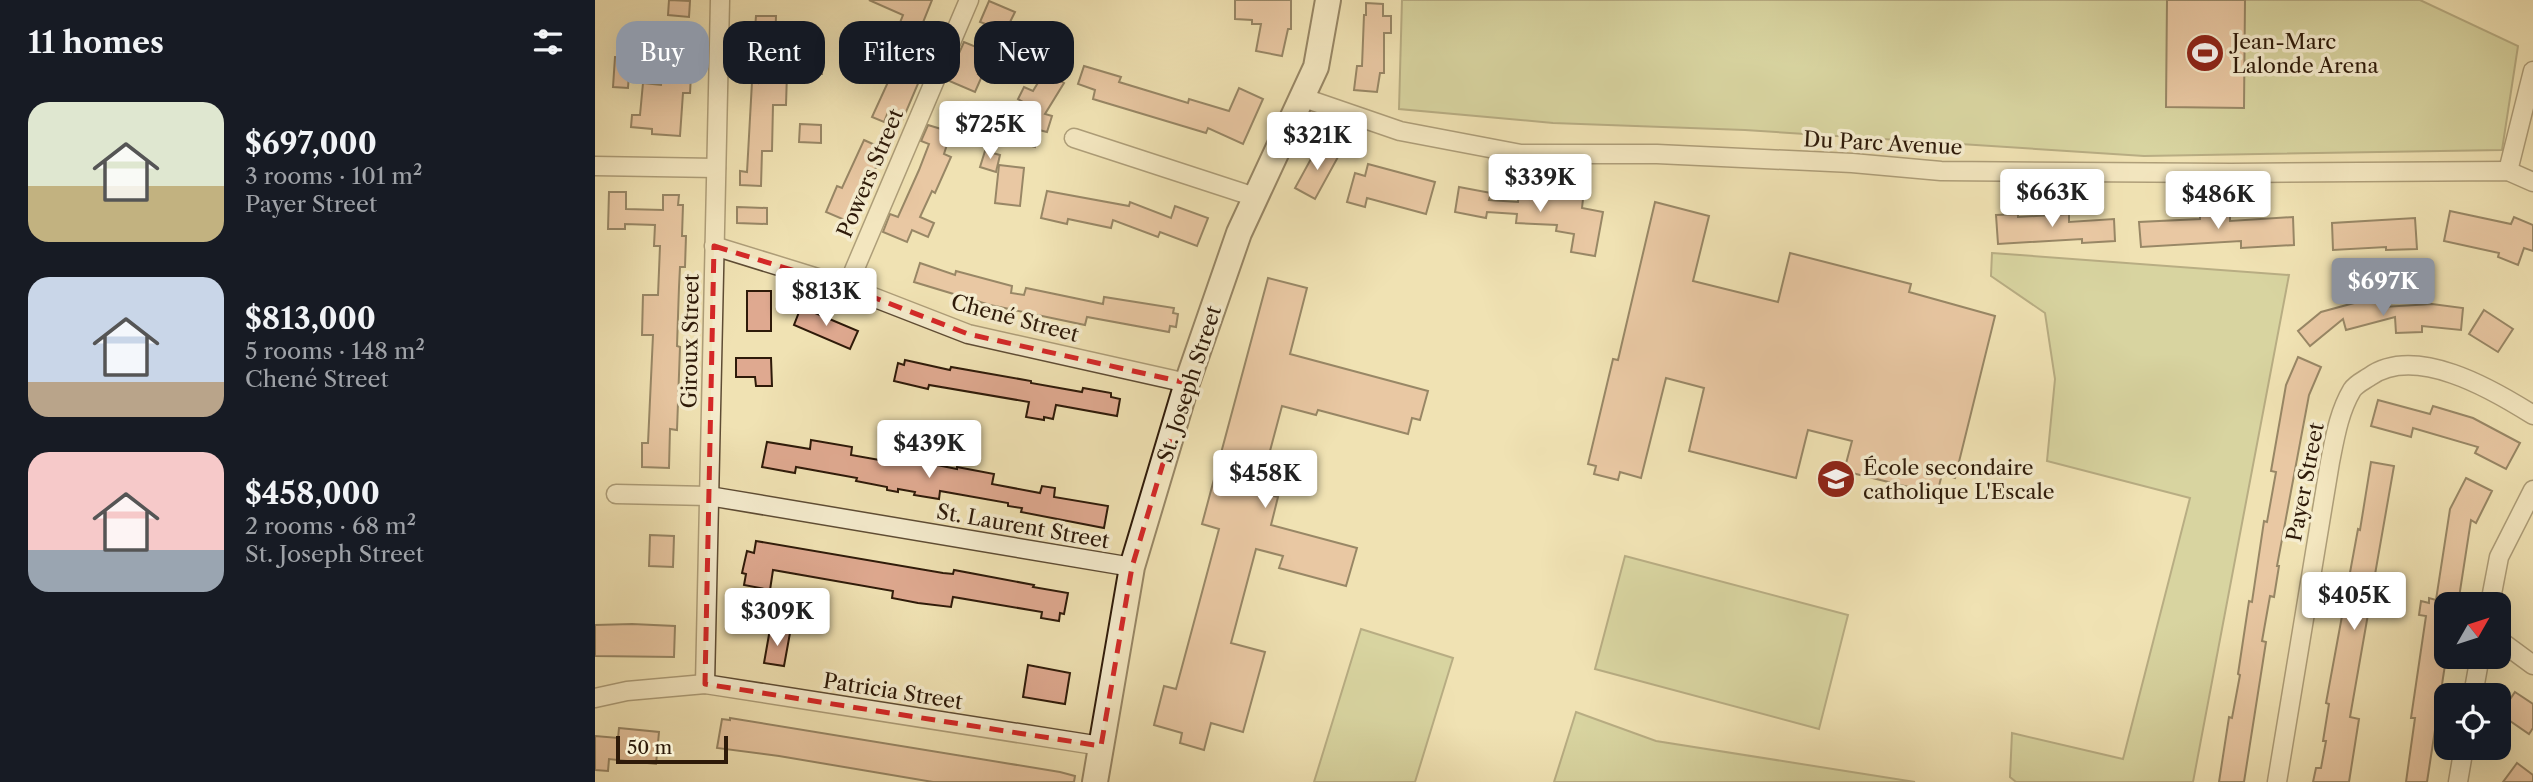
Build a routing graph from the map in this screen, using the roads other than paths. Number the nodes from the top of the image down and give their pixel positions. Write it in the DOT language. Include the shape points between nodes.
graph roads {
  1 [pos="720,0"];
  2 [pos="969,0"];
  3 [pos="1328,0"];
  4 [pos="2533,71"];
  5 [pos="1304,98"];
  6 [pos="1074,138"];
  7 [pos="595,166"];
  8 [pos="716,168"];
  9 [pos="2508,171"];
  10 [pos="2533,182"];
  11 [pos="1255,197"];
  12 [pos="714,246"];
  13 [pos="847,287"];
  14 [pos="1187,383"];
  15 [pos="2533,415"];
  16 [pos="2533,489"];
  17 [pos="616,494"];
  18 [pos="709,496"];
  19 [pos="1132,568"];
  20 [pos="2492,592"];
  21 [pos="2511,649"];
  22 [pos="2533,665"];
  23 [pos="705,684"];
  24 [pos="595,698"];
  25 [pos="1101,746"];
  26 [pos="2462,760"];
  27 [pos="1095,782"];
  28 [pos="2277,782"];
  29 [pos="2458,782"];
  1 -- 8 [label="street, Giroux Street"];
  2 -- 13 [label="street, Powers Street"];
  3 -- 5 [label="street, St. Joseph Street" via="1321,50"];
  4 -- 9 [label="street"];
  5 -- 9 [label="street, Du Parc Avenue" via="1400,131 1521,154 1657,154 1941,171"];
  5 -- 11 [label="street, St. Joseph Street"];
  6 -- 11 [label="street"];
  7 -- 8 [label="street"];
  8 -- 12 [label="street, Giroux Street"];
  9 -- 10 [label="street"];
  11 -- 14 [label="street, St. Joseph Street"];
  12 -- 13 [label="street, Chené Street"];
  12 -- 18 [label="street, Giroux Street"];
  13 -- 14 [label="street, Chené Street" via="968,334"];
  14 -- 19 [label="street, St. Joseph Street"];
  15 -- 28 [label="street, Payer Street" via="2448,371 2413,365 2379,369 2354,387 2339,420 2330,462"];
  16 -- 20 [label="street" via="2499,557"];
  17 -- 18 [label="street, St. Laurent Street"];
  18 -- 19 [label="street, St. Laurent Street"];
  18 -- 23 [label="street, Giroux Street"];
  19 -- 25 [label="street, St. Joseph Street"];
  21 -- 22 [label="street"];
  23 -- 24 [label="street, Patricia Street"];
  23 -- 25 [label="street, Patricia Street"];
  25 -- 27 [label="street, St. Joseph Street"];
  26 -- 29 [label="street"];
}
